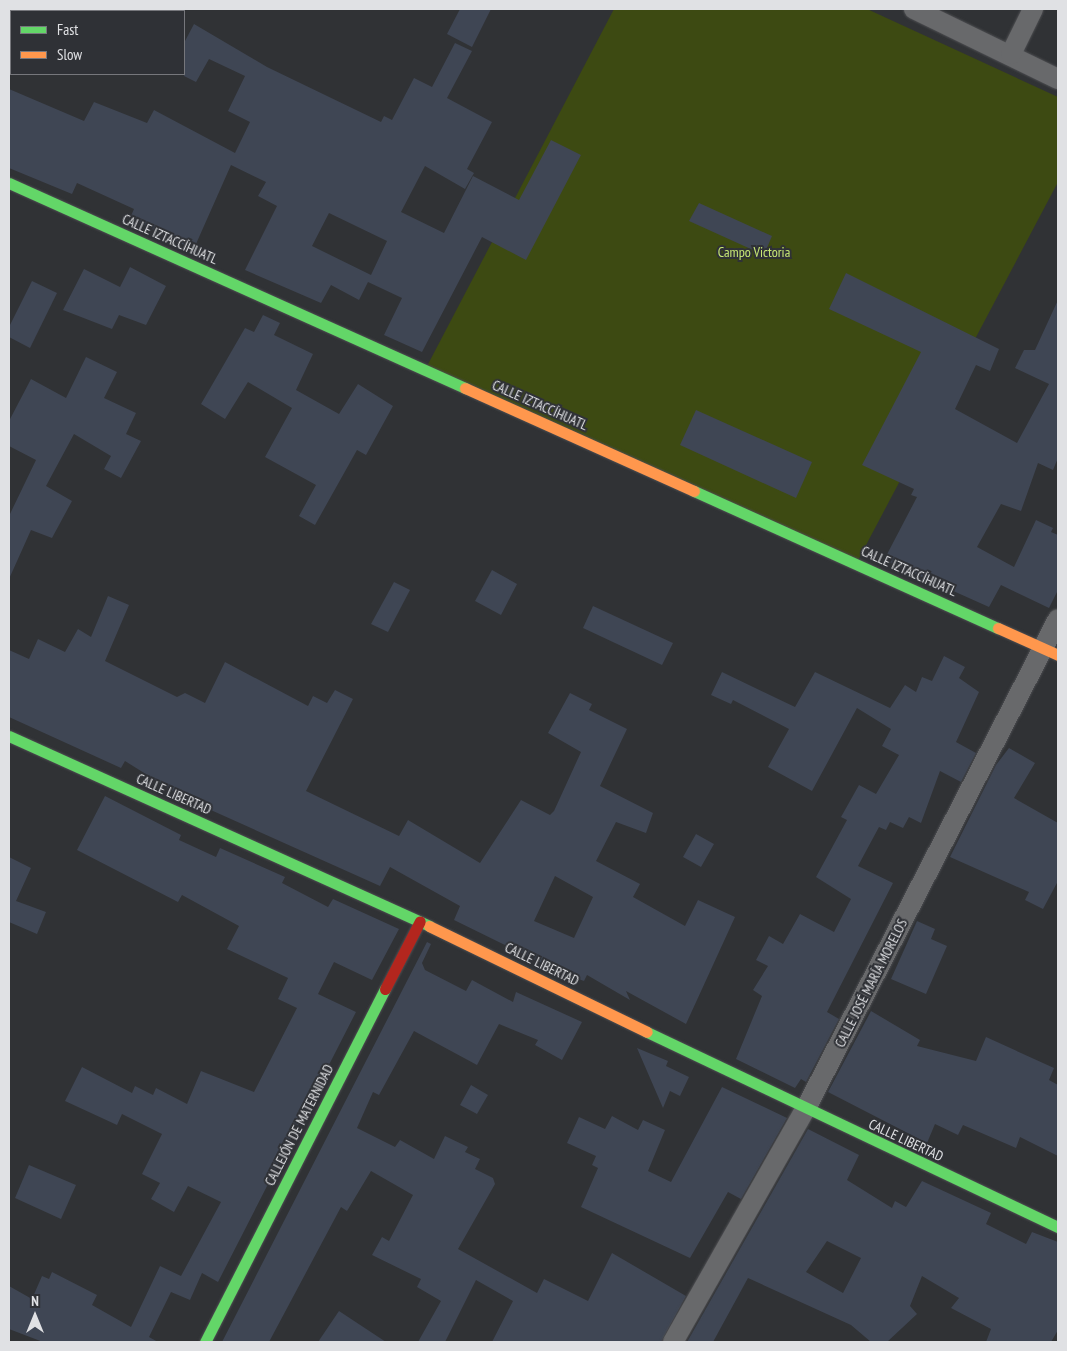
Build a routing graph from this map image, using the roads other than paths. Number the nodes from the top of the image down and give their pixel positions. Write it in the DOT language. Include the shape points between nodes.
graph roads {
  1 [pos="914,9"];
  2 [pos="1033,9"];
  3 [pos="1011,54"];
  4 [pos="1058,79"];
  5 [pos="9,183"];
  6 [pos="1058,619"];
  7 [pos="1051,652"];
  8 [pos="11,743"];
  9 [pos="420,921"];
  10 [pos="805,1110"];
  11 [pos="1058,1227"];
  12 [pos="205,1342"];
  13 [pos="672,1342"];
  1 -- 3 [label="street"];
  2 -- 3 [label="street"];
  3 -- 4 [label="street"];
  5 -- 7 [label="street, CALLE IZTACCÍHUATL"];
  6 -- 7 [label="street, CALLE JOSÉ MARÍA MORELOS"];
  7 -- 10 [label="street, CALLE JOSÉ MARÍA MORELOS"];
  8 -- 9 [label="street, CALLE LIBERTAD"];
  9 -- 10 [label="street, CALLE LIBERTAD"];
  9 -- 12 [label="street, CALLEJÓN DE MATERNIDAD"];
  10 -- 11 [label="street, CALLE LIBERTAD"];
  10 -- 13 [label="street, CALLE JOSÉ MARÍA MORELOS"];
}
